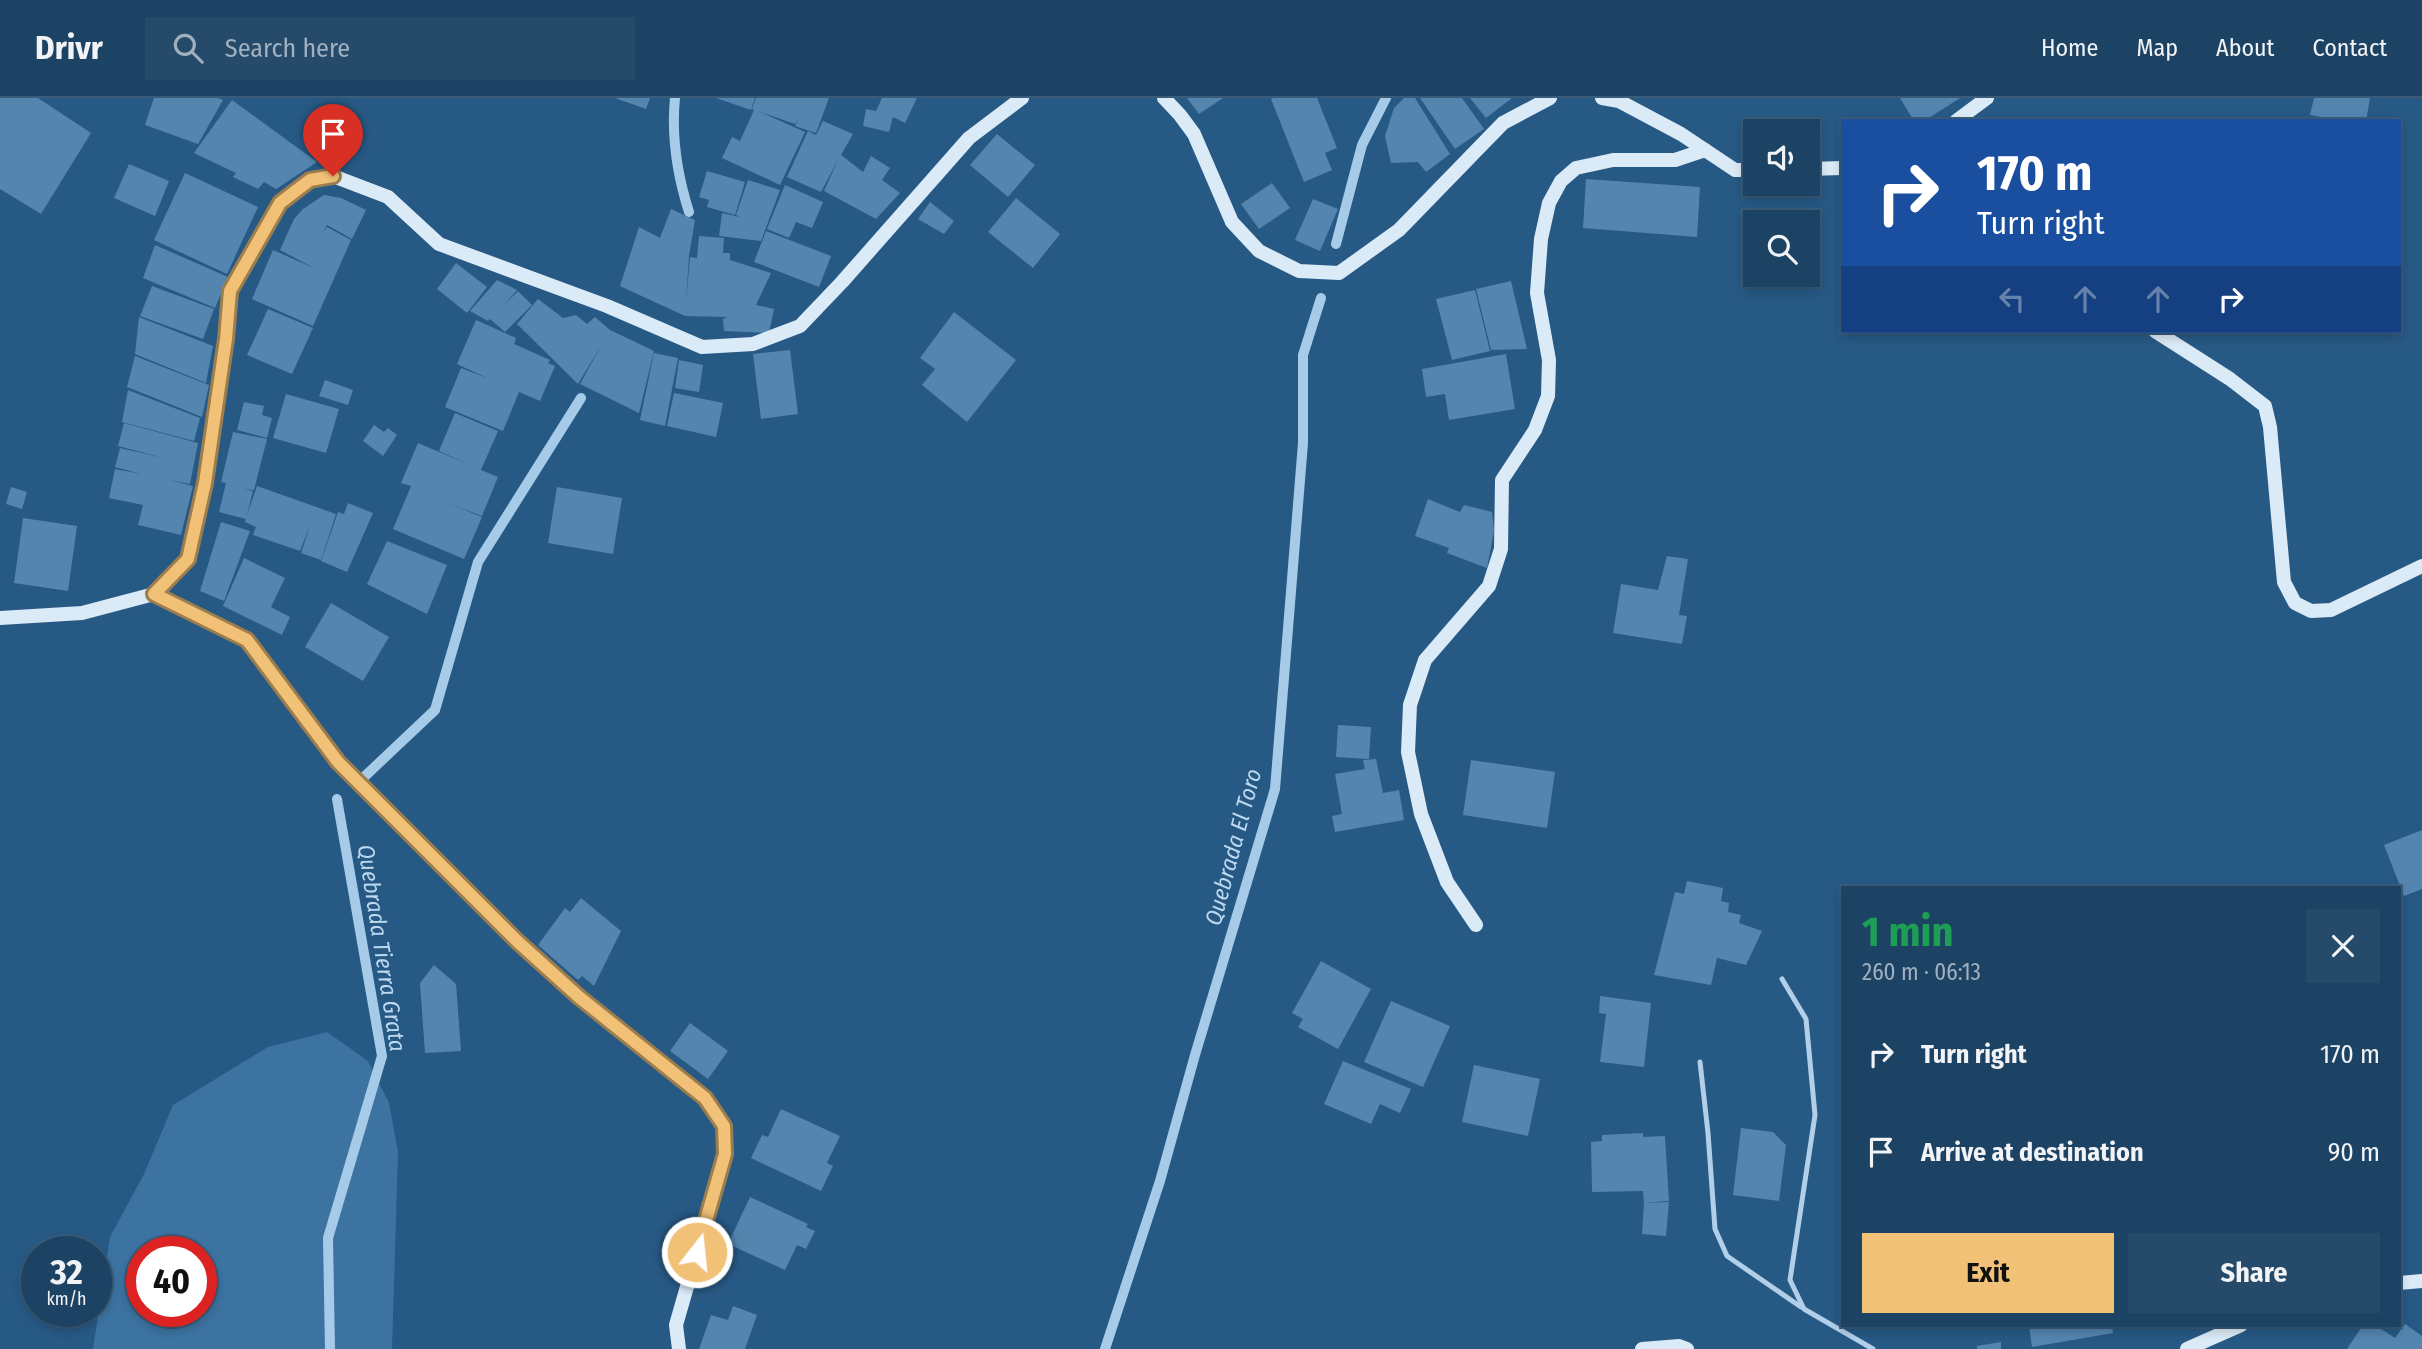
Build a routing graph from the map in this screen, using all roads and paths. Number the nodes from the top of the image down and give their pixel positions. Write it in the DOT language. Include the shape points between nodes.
graph roads {
  1 [pos="1022,98"];
  2 [pos="1164,98"];
  3 [pos="1550,98"];
  4 [pos="1602,98"];
  5 [pos="1987,98"];
  6 [pos="1959,119"];
  7 [pos="1705,150"];
  8 [pos="1820,169"];
  9 [pos="1743,170"];
  10 [pos="1841,170"];
  11 [pos="2158,333"];
  12 [pos="2422,566"];
  13 [pos="154,594"];
  14 [pos="0,618"];
  15 [pos="1476,925"];
  16 [pos="1782,979"];
  17 [pos="1700,1062"];
  18 [pos="2422,1281"];
  19 [pos="2401,1283"];
  20 [pos="1804,1309"];
  21 [pos="2236,1327"];
  22 [pos="679,1349"];
  23 [pos="1642,1349"];
  24 [pos="1687,1349"];
  25 [pos="1872,1349"];
  26 [pos="2187,1349"];
  1 -- 13 [label="street" via="969,138 800,326 753,344 702,346 439,244 388,197 333,176 310,180 280,203 230,291 205,483 188,559"];
  2 -- 3 [label="street" via="1194,134 1232,222 1259,251 1299,271 1339,273 1399,230 1503,123"];
  4 -- 7 [label="street" via="1619,101"];
  5 -- 6 [label="street"];
  7 -- 9 [label="street" via="1735,170"];
  7 -- 15 [label="street" via="1675,160 1613,160 1576,168 1561,181 1549,203 1537,293 1549,360 1548,396 1535,430 1502,480 1501,549 1489,586 1425,660 1409,705 1408,752 1421,814 1447,882"];
  8 -- 10 [label="street"];
  11 -- 12 [label="street" via="2264,406 2270,427 2284,582 2295,603 2311,611 2331,610"];
  13 -- 14 [label="street" via="82,613"];
  13 -- 22 [label="street" via="247,640 338,762 517,941 705,1098 724,1126 725,1154 676,1325"];
  16 -- 20 [label="lane" via="1806,1019 1815,1115 1790,1280"];
  17 -- 20 [label="lane" via="1715,1229 1727,1256"];
  18 -- 19 [label="street"];
  20 -- 25 [label="lane"];
  21 -- 26 [label="street"];
  23 -- 24 [label="street"];
}
